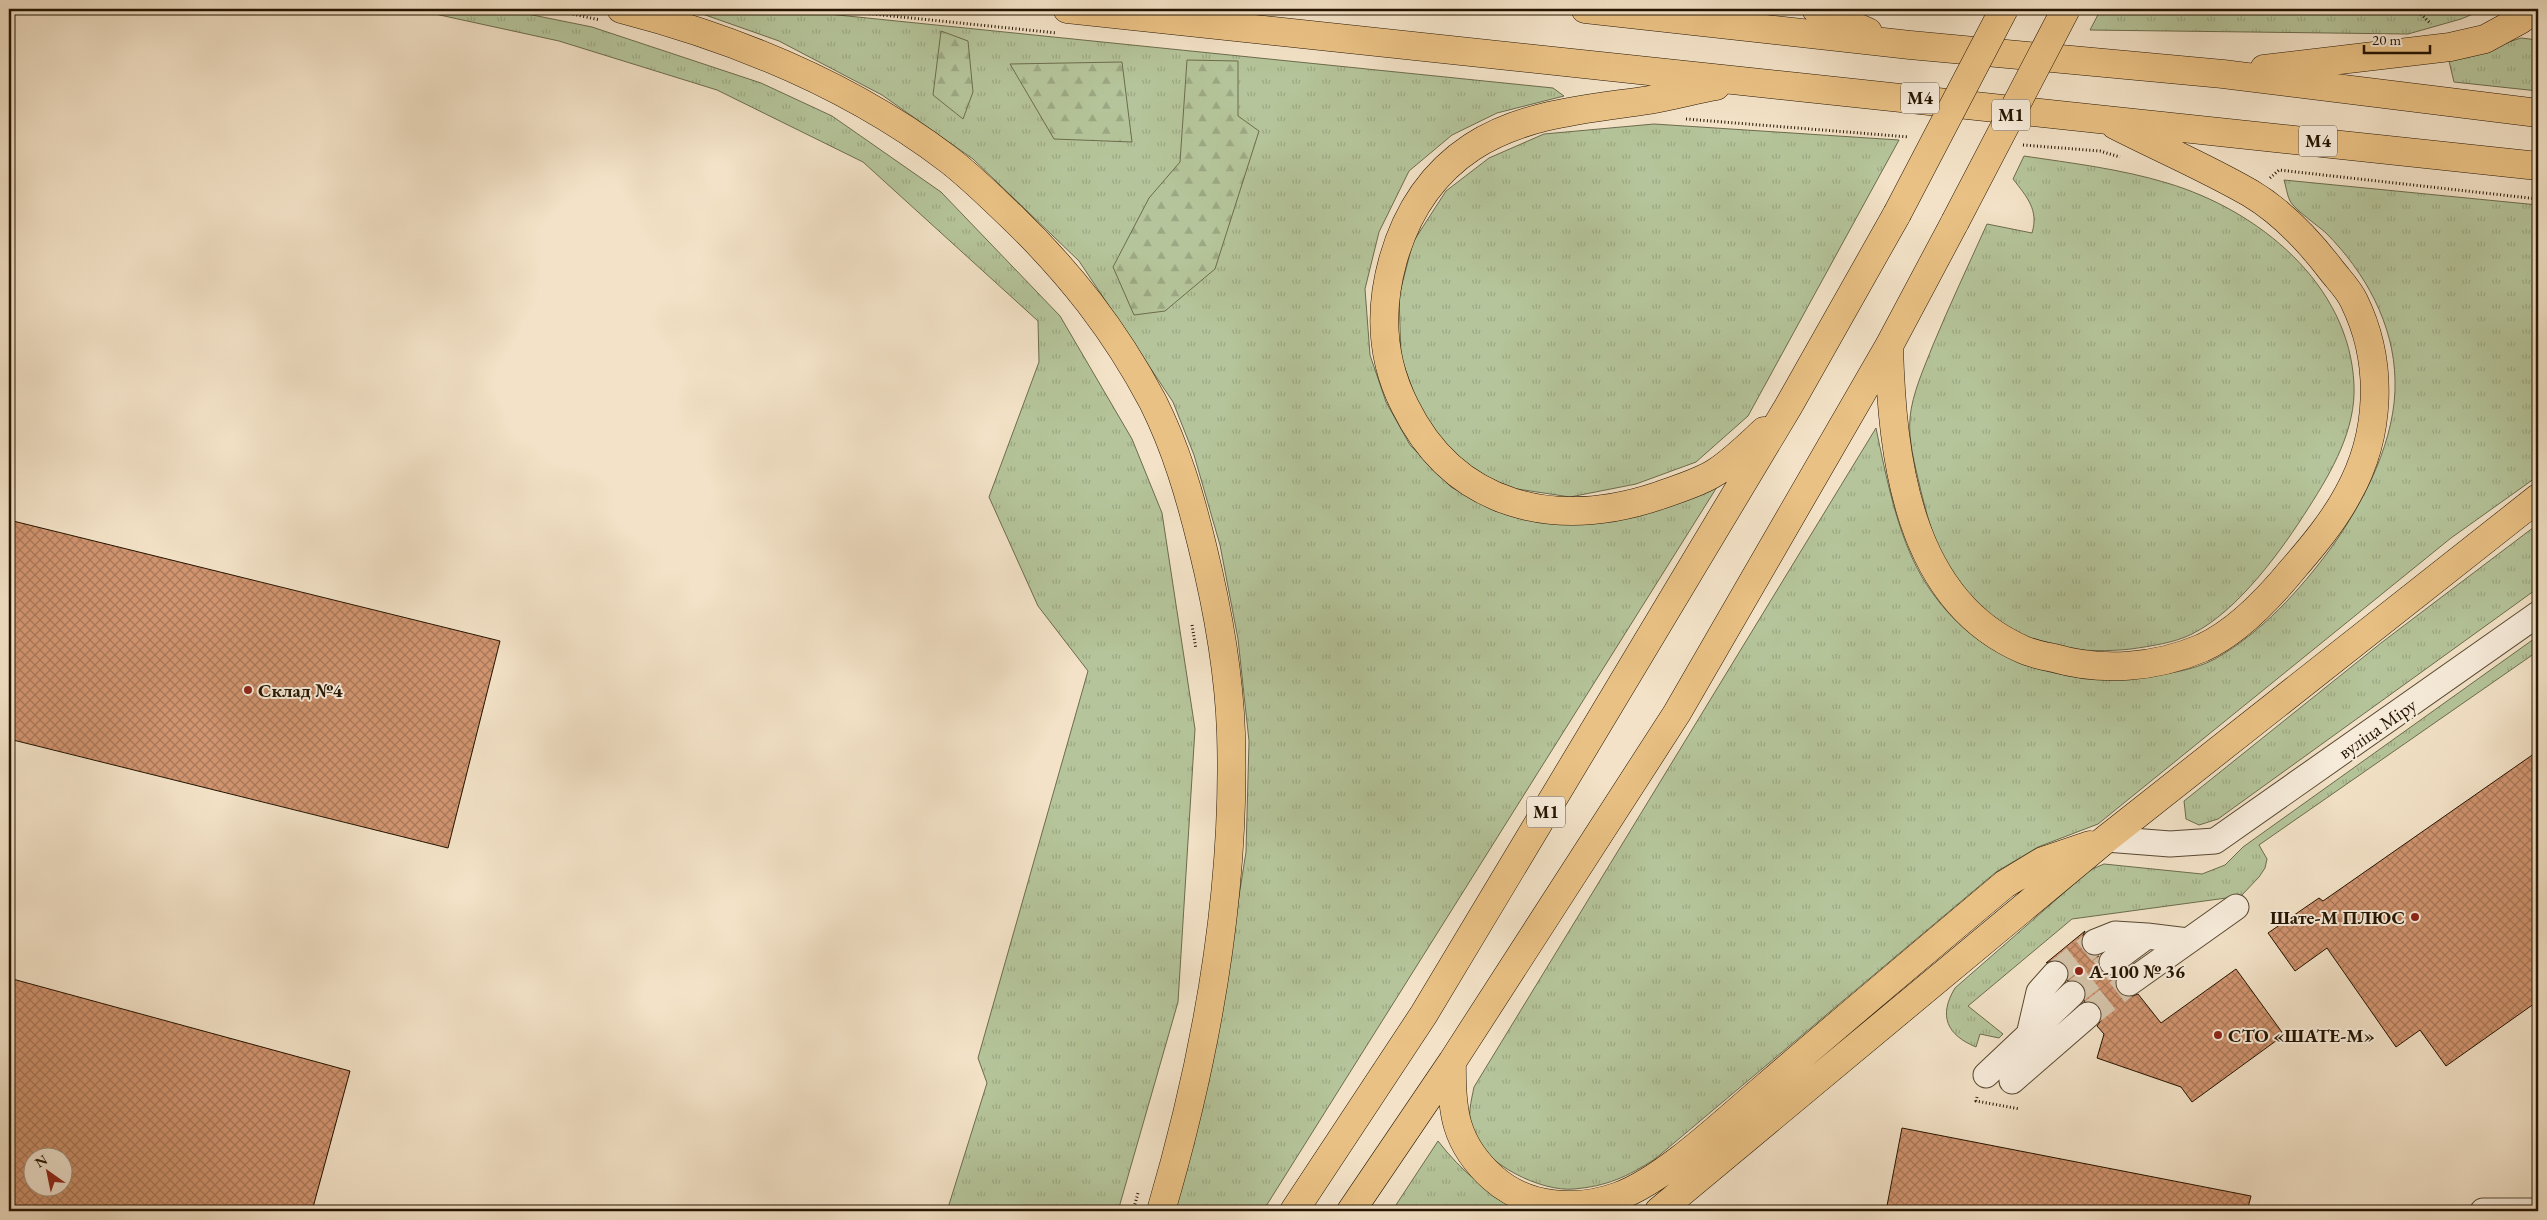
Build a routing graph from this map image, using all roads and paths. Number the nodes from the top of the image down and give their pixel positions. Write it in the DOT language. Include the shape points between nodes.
graph roads {
  1 [pos="549,9"];
  2 [pos="1067,9"];
  3 [pos="1585,9"];
  4 [pos="1816,9"];
  5 [pos="2004,9"];
  6 [pos="2066,9"];
  7 [pos="2534,9"];
  8 [pos="612,15"];
  9 [pos="1892,43"];
  10 [pos="2223,74"];
  11 [pos="1742,80"];
  12 [pos="2538,113"];
  13 [pos="2098,117"];
  14 [pos="2538,166"];
  15 [pos="1889,346"];
  16 [pos="1788,407"];
  17 [pos="2538,498"];
  18 [pos="2538,614"];
  19 [pos="1190,616"];
  20 [pos="1197,654"];
  21 [pos="2106,839"];
  22 [pos="2236,907"];
  23 [pos="2147,936"];
  24 [pos="2188,941"];
  25 [pos="2095,942"];
  26 [pos="2112,962"];
  27 [pos="2055,974"];
  28 [pos="2129,983"];
  29 [pos="2072,994"];
  30 [pos="2088,1015"];
  31 [pos="2029,1034"];
  32 [pos="1452,1062"];
  33 [pos="1986,1075"];
  34 [pos="2012,1081"];
  35 [pos="1141,1184"];
  36 [pos="1133,1211"];
  37 [pos="1161,1211"];
  38 [pos="1294,1211"];
  39 [pos="1351,1211"];
  40 [pos="1659,1211"];
  41 [pos="2483,1211"];
  42 [pos="2538,1211"];
  1 -- 8 [label="path"];
  2 -- 11 [label="highway, М4" via="1478,55"];
  3 -- 9 [label="highway"];
  4 -- 9 [label="highway"];
  5 -- 16 [label="highway, М1, bridge" via="1897,214"];
  6 -- 15 [label="highway, М1, bridge"];
  7 -- 10 [label="highway" via="2485,39 2450,47"];
  8 -- 37 [label="highway" via="678,23 834,87 950,161 1037,241 1079,287 1130,362 1170,438 1187,485 1218,624 1230,729 1231,778 1229,841 1213,980 1183,1129"];
  9 -- 10 [label="highway"];
  10 -- 12 [label="highway"];
  11 -- 13 [label="highway, М4"];
  11 -- 16 [label="highway" via="1529,121 1473,146 1451,163 1430,184 1408,218 1396,249 1388,279 1383,321 1388,361 1399,396 1415,428 1436,454 1464,478 1492,495 1526,508 1603,510 1678,489 1715,473"];
  13 -- 14 [label="highway, М4"];
  13 -- 15 [label="highway" via="2252,194 2312,244 2353,300 2373,354 2375,405 2368,446 2348,494 2313,545 2277,588 2242,622 2203,647 2164,660 2114,668 2073,664 2025,650 1992,633 1963,607 1947,587 1926,550 1901,481 1891,404"];
  15 -- 32 [label="highway, М1" via="1677,713"];
  16 -- 38 [label="highway, М1" via="1424,1014"];
  17 -- 21 [label="highway"];
  18 -- 21 [label="street, вуліца Міру" via="2215,841 2170,844"];
  19 -- 20 [label="path"];
  21 -- 32 [label="highway" via="2043,861 2005,884 1705,1138 1652,1178 1621,1195 1590,1204 1548,1204 1521,1197 1499,1183 1479,1166 1457,1127 1451,1099"];
  21 -- 40 [label="highway"];
  22 -- 24 [label="street"];
  23 -- 24 [label="street"];
  23 -- 25 [label="street" via="2116,934"];
  23 -- 26 [label="street"];
  24 -- 28 [label="street"];
  27 -- 31 [label="street" via="2039,992"];
  29 -- 31 [label="street"];
  30 -- 34 [label="street"];
  31 -- 33 [label="street"];
  32 -- 39 [label="highway, М1"];
  35 -- 36 [label="path"];
  41 -- 42 [label="street"];
}
